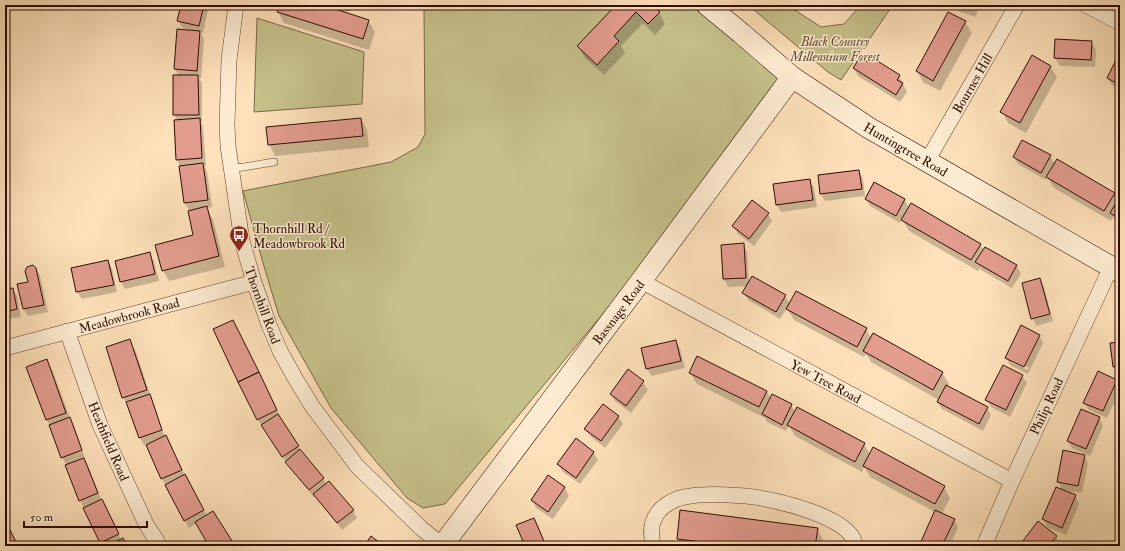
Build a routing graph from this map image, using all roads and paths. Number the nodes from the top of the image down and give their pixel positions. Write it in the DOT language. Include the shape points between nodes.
graph roads {
  1 [pos="236,5"];
  2 [pos="707,5"];
  3 [pos="1016,5"];
  4 [pos="1086,5"];
  5 [pos="1120,23"];
  6 [pos="792,77"];
  7 [pos="928,161"];
  8 [pos="274,162"];
  9 [pos="231,169"];
  10 [pos="1115,270"];
  11 [pos="641,281"];
  12 [pos="254,282"];
  13 [pos="67,332"];
  14 [pos="5,348"];
  15 [pos="1012,481"];
  16 [pos="160,546"];
  17 [pos="442,546"];
  18 [pos="653,546"];
  19 [pos="855,546"];
  20 [pos="984,546"];
  1 -- 9 [label="street, Thornhill Road" via="229,60 226,125"];
  2 -- 6 [label="street, Huntingtree Road"];
  3 -- 7 [label="street, Bournes Hill"];
  4 -- 5 [label="street"];
  6 -- 7 [label="street, Huntingtree Road" via="869,128"];
  6 -- 11 [label="street, Bassnage Road"];
  7 -- 10 [label="street, Huntingtree Road"];
  8 -- 9 [label="lane"];
  9 -- 12 [label="street, Thornhill Road" via="242,241"];
  10 -- 15 [label="street, Philip Road"];
  11 -- 15 [label="street, Yew Tree Road"];
  11 -- 17 [label="street, Bassnage Road"];
  12 -- 13 [label="street, Meadowbrook Road"];
  12 -- 17 [label="street, Thornhill Road" via="280,351 312,406 357,466"];
  13 -- 14 [label="street, Meadowbrook Road"];
  13 -- 16 [label="street, Heathfield Road" via="100,425 146,524"];
  15 -- 20 [label="street, Philip Road"];
  18 -- 19 [label="street" via="653,521 660,509 672,501 711,494 748,496 783,502 809,511 834,521 848,531"];
}
